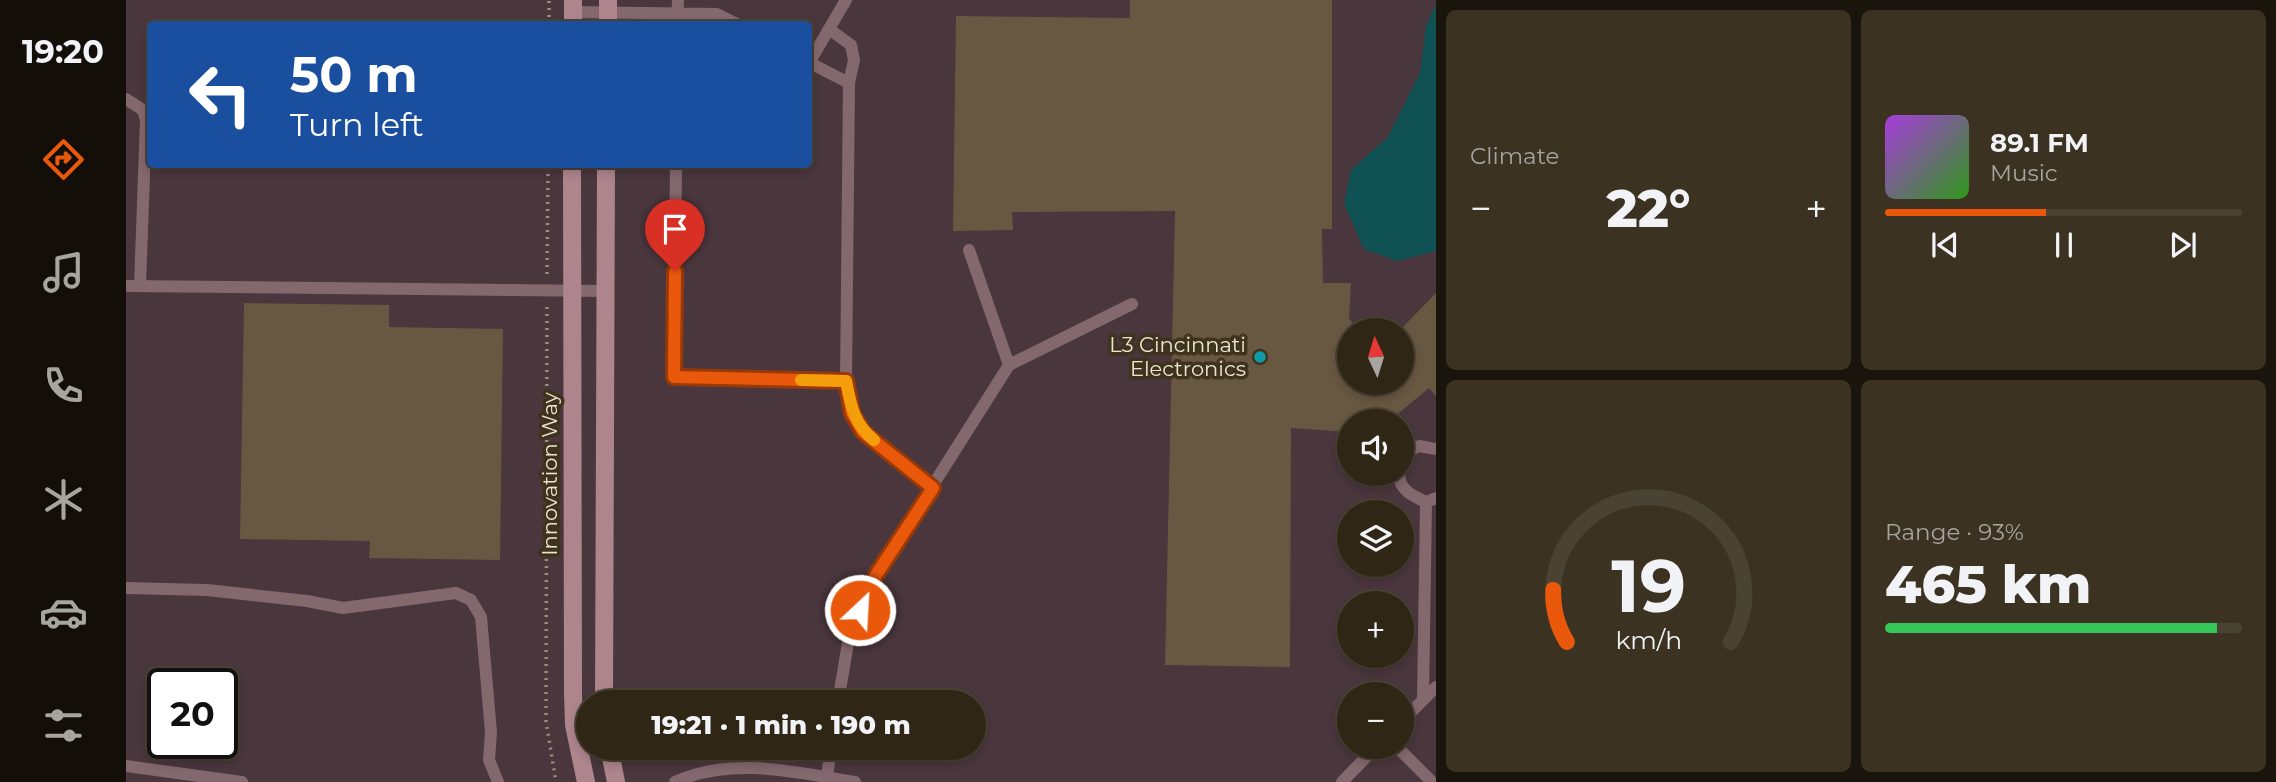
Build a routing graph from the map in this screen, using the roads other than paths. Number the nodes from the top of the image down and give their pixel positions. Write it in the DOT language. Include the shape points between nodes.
graph roads {
  1 [pos="678,0"];
  2 [pos="846,0"];
  3 [pos="573,12"];
  4 [pos="608,12"];
  5 [pos="677,19"];
  6 [pos="731,21"];
  7 [pos="829,29"];
  8 [pos="812,58"];
  9 [pos="812,64"];
  10 [pos="849,83"];
  11 [pos="126,99"];
  12 [pos="572,168"];
  13 [pos="606,168"];
  14 [pos="676,168"];
  15 [pos="969,250"];
  16 [pos="126,286"];
  17 [pos="140,286"];
  18 [pos="605,291"];
  19 [pos="572,292"];
  20 [pos="1132,304"];
  21 [pos="1009,365"];
  22 [pos="846,381"];
  23 [pos="1414,448"];
  24 [pos="1436,449"];
  25 [pos="1402,486"];
  26 [pos="933,488"];
  27 [pos="1431,500"];
  28 [pos="126,588"];
  29 [pos="1435,689"];
  30 [pos="604,690"];
  31 [pos="840,690"];
  32 [pos="1423,700"];
  33 [pos="1414,709"];
  34 [pos="1364,759"];
  35 [pos="1409,759"];
  36 [pos="611,760"];
  37 [pos="829,760"];
  38 [pos="126,766"];
  39 [pos="827,777"];
  40 [pos="242,782"];
  41 [pos="498,782"];
  42 [pos="586,782"];
  43 [pos="616,782"];
  44 [pos="675,782"];
  45 [pos="855,782"];
  46 [pos="1342,782"];
  47 [pos="1432,782"];
  1 -- 5 [label="lane"];
  2 -- 7 [label="lane"];
  3 -- 4 [label="lane"];
  4 -- 5 [label="lane"];
  5 -- 6 [label="lane" via="717,14"];
  7 -- 8 [label="lane"];
  7 -- 10 [label="lane" via="851,45 854,60"];
  9 -- 10 [label="lane"];
  10 -- 22 [label="lane"];
  11 -- 17 [label="lane" via="144,110 146,120"];
  12 -- 19 [label="main road, Innovation Way"];
  13 -- 18 [label="main road"];
  14 -- 22 [label="lane" via="674,377"];
  15 -- 21 [label="lane"];
  16 -- 17 [label="lane"];
  17 -- 19 [label="lane"];
  18 -- 19 [label="lane"];
  18 -- 30 [label="main road"];
  19 -- 42 [label="main road, Innovation Way" via="573,694 574,725"];
  20 -- 21 [label="lane"];
  21 -- 26 [label="lane"];
  22 -- 26 [label="lane" via="852,413 863,432"];
  23 -- 24 [label="lane"];
  25 -- 27 [label="lane" via="1407,493"];
  26 -- 31 [label="lane" via="876,575 848,643"];
  27 -- 32 [label="lane"];
  28 -- 41 [label="lane" via="198,589 343,608 456,593 471,600 481,617 491,732 489,760"];
  29 -- 32 [label="lane"];
  32 -- 33 [label="lane"];
  34 -- 46 [label="lane"];
  35 -- 47 [label="lane"];
  36 -- 43 [label="main road"];
  37 -- 39 [label="lane"];
  38 -- 40 [label="lane"];
  39 -- 44 [label="lane" via="755,767 721,768"];
  39 -- 45 [label="lane"];
}
